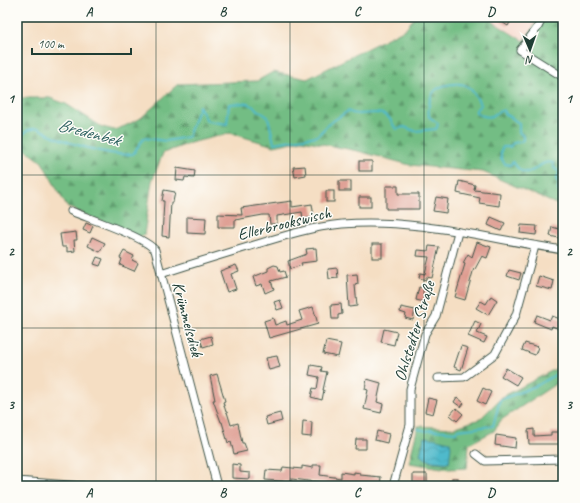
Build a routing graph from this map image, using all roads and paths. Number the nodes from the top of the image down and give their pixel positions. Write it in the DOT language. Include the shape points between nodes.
graph roads {
  1 [pos="543,17"];
  2 [pos="563,77"];
  3 [pos="71,211"];
  4 [pos="458,232"];
  5 [pos="535,246"];
  6 [pos="563,250"];
  7 [pos="161,274"];
  8 [pos="438,378"];
  9 [pos="476,454"];
  10 [pos="563,459"];
  11 [pos="17,481"];
  12 [pos="83,486"];
  13 [pos="217,486"];
  14 [pos="393,486"];
  1 -- 2 [label="street" via="520,50"];
  3 -- 7 [label="street, Krümmelsdiek" via="150,245 155,250"];
  4 -- 5 [label="street, Ellerbrookswisch"];
  4 -- 7 [label="street, Ellerbrookswisch" via="393,223 340,224 282,236"];
  4 -- 14 [label="street, Ohlstedter Straße" via="436,316 425,334 410,389 410,425"];
  5 -- 6 [label="street, Ellerbrookswisch"];
  5 -- 8 [label="street" via="516,315 495,354 464,377"];
  7 -- 13 [label="street, Krümmelsdiek"];
  9 -- 10 [label="street" via="485,461"];
  11 -- 12 [label="street"];
}
